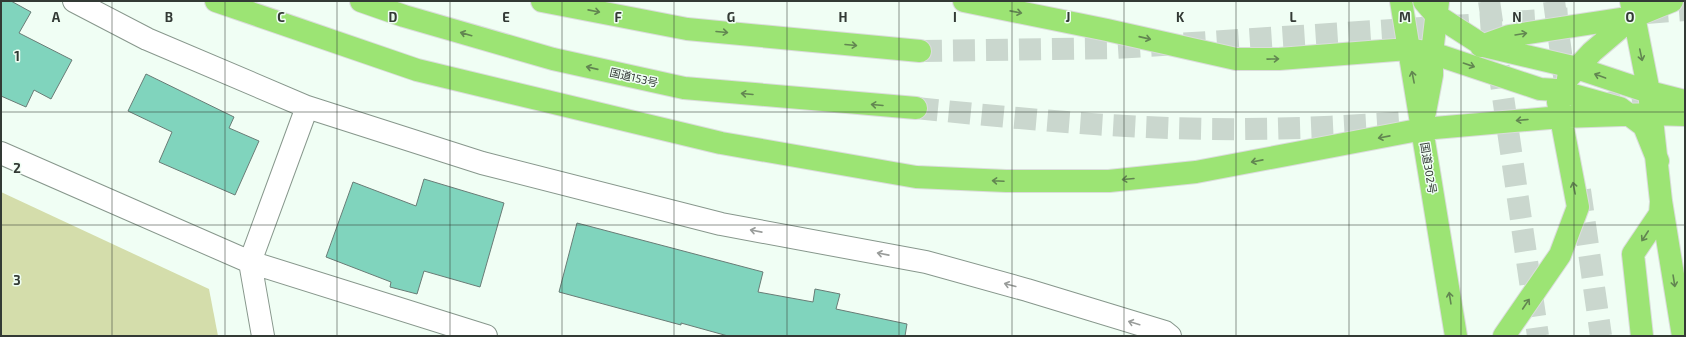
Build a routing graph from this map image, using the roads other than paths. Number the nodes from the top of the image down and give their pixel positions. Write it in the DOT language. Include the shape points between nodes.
graph roads {
  1 [pos="74,1"];
  2 [pos="216,1"];
  3 [pos="361,1"];
  4 [pos="542,1"];
  5 [pos="964,1"];
  6 [pos="1401,1"];
  7 [pos="1672,1"];
  8 [pos="1433,6"];
  9 [pos="1632,9"];
  10 [pos="1484,46"];
  11 [pos="1408,49"];
  12 [pos="920,51"];
  13 [pos="1432,52"];
  14 [pos="1577,68"];
  15 [pos="1556,90"];
  16 [pos="1649,92"];
  17 [pos="1685,101"];
  18 [pos="307,107"];
  19 [pos="916,108"];
  20 [pos="1641,114"];
  21 [pos="1685,115"];
  22 [pos="1561,116"];
  23 [pos="1423,129"];
  24 [pos="1,153"];
  25 [pos="1661,201"];
  26 [pos="250,262"];
  27 [pos="263,336"];
  28 [pos="486,336"];
  29 [pos="1170,336"];
  30 [pos="1456,336"];
  31 [pos="1504,336"];
  32 [pos="1642,336"];
  33 [pos="1682,336"];
  1 -- 18 [label="street" via="148,40"];
  23 -- 2 [label="highway, one-way" via="1196,172 1117,180 1006,181 916,177 721,143 416,70"];
  19 -- 3 [label="highway, 国道153号, one-way" via="684,88 553,59"];
  4 -- 12 [label="highway, one-way" via="687,29"];
  5 -- 11 [label="highway, one-way" via="1236,59"];
  6 -- 11 [label="highway, 国道302号"];
  7 -- 9 [label="highway"];
  8 -- 10 [label="highway"];
  8 -- 13 [label="highway"];
  10 -- 9 [label="highway, one-way" via="1509,36"];
  9 -- 14 [label="highway"];
  9 -- 16 [label="highway, one-way"];
  10 -- 13 [label="highway"];
  10 -- 14 [label="highway"];
  11 -- 13 [label="highway"];
  23 -- 11 [label="highway, 国道302号, one-way"];
  13 -- 15 [label="highway, one-way" via="1540,89"];
  13 -- 23 [label="highway" via="1432,75"];
  14 -- 15 [label="highway"];
  16 -- 14 [label="highway, one-way"];
  15 -- 20 [label="highway"];
  15 -- 22 [label="highway"];
  16 -- 17 [label="highway"];
  16 -- 20 [label="highway"];
  18 -- 26 [label="street"];
  29 -- 18 [label="street, one-way" via="1166,332 926,262 721,224 482,163"];
  20 -- 21 [label="highway"];
  20 -- 22 [label="highway"];
  20 -- 25 [label="highway" via="1658,161"];
  22 -- 23 [label="highway, one-way"];
  31 -- 22 [label="highway, one-way" via="1560,255 1578,207"];
  30 -- 23 [label="highway, 国道302号, one-way"];
  24 -- 26 [label="street"];
  25 -- 32 [label="highway, one-way" via="1660,214 1633,254"];
  25 -- 33 [label="highway, one-way"];
  26 -- 27 [label="street"];
  26 -- 28 [label="street"];
}
